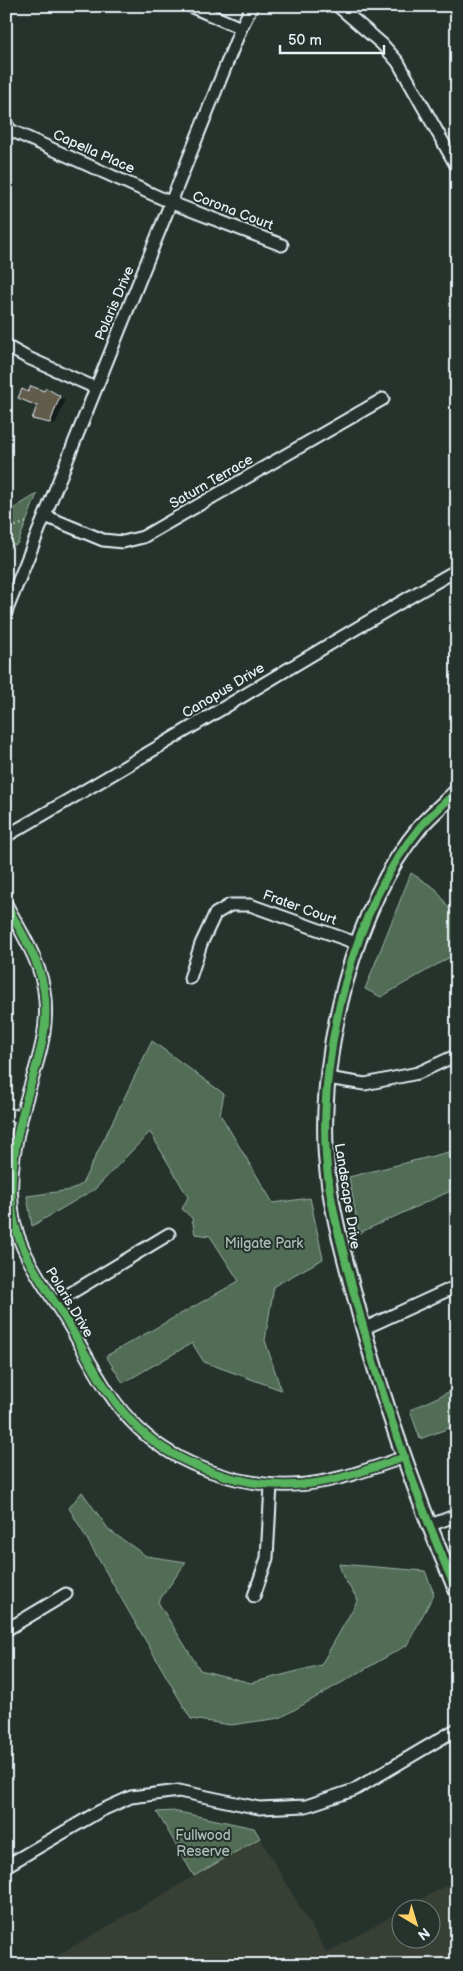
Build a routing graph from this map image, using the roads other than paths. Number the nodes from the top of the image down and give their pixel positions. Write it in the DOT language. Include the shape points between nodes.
graph roads {
  1 [pos="190,6"];
  2 [pos="252,6"];
  3 [pos="338,6"];
  4 [pos="241,28"];
  5 [pos="6,123"];
  6 [pos="457,167"];
  7 [pos="172,203"];
  8 [pos="282,245"];
  9 [pos="6,346"];
  10 [pos="96,388"];
  11 [pos="383,400"];
  12 [pos="45,516"];
  13 [pos="457,570"];
  14 [pos="6,612"];
  15 [pos="457,791"];
  16 [pos="6,836"];
  17 [pos="6,904"];
  18 [pos="356,943"];
  19 [pos="190,978"];
  20 [pos="457,1055"];
  21 [pos="327,1078"];
  22 [pos="6,1114"];
  23 [pos="21,1117"];
  24 [pos="169,1234"];
  25 [pos="457,1286"];
  26 [pos="56,1302"];
  27 [pos="363,1329"];
  28 [pos="405,1457"];
  29 [pos="271,1485"];
  30 [pos="457,1515"];
  31 [pos="428,1526"];
  32 [pos="457,1592"];
  33 [pos="66,1594"];
  34 [pos="254,1596"];
  35 [pos="6,1630"];
  36 [pos="457,1729"];
  37 [pos="6,1866"];
  1 -- 4 [label="street"];
  2 -- 4 [label="street, Polaris Drive"];
  3 -- 6 [label="street" via="398,62"];
  4 -- 7 [label="street, Polaris Drive"];
  5 -- 7 [label="street, Capella Place" via="10,130"];
  7 -- 8 [label="street, Corona Court"];
  7 -- 10 [label="street, Polaris Drive"];
  9 -- 10 [label="street"];
  10 -- 12 [label="street, Polaris Drive"];
  11 -- 12 [label="street, Saturn Terrace" via="142,537 123,542 103,540"];
  12 -- 14 [label="street, Polaris Drive"];
  13 -- 16 [label="street, Canopus Drive"];
  15 -- 18 [label="street, Landscape Drive" via="420,827 395,864"];
  17 -- 23 [label="street, Polaris Drive" via="34,955 46,998 44,1040"];
  18 -- 19 [label="street, Frater Court" via="250,905 230,905 214,914"];
  18 -- 21 [label="street, Landscape Drive" via="343,990"];
  20 -- 21 [label="street" via="418,1073 365,1084"];
  21 -- 27 [label="street, Landscape Drive" via="326,1156 338,1232"];
  22 -- 23 [label="street"];
  23 -- 26 [label="street, Polaris Drive" via="13,1166 13,1215 26,1254"];
  24 -- 26 [label="street"];
  25 -- 27 [label="street"];
  26 -- 29 [label="street, Polaris Drive" via="109,1393 139,1429 178,1457 223,1476"];
  27 -- 28 [label="street, Landscape Drive"];
  28 -- 29 [label="street, Polaris Drive" via="340,1478"];
  28 -- 31 [label="street, Landscape Drive"];
  29 -- 34 [label="street" via="267,1558"];
  30 -- 31 [label="street"];
  31 -- 32 [label="street, Landscape Drive"];
  33 -- 35 [label="street"];
  36 -- 37 [label="street" via="354,1790 306,1806 259,1808 179,1791 131,1797 100,1811"];
}
